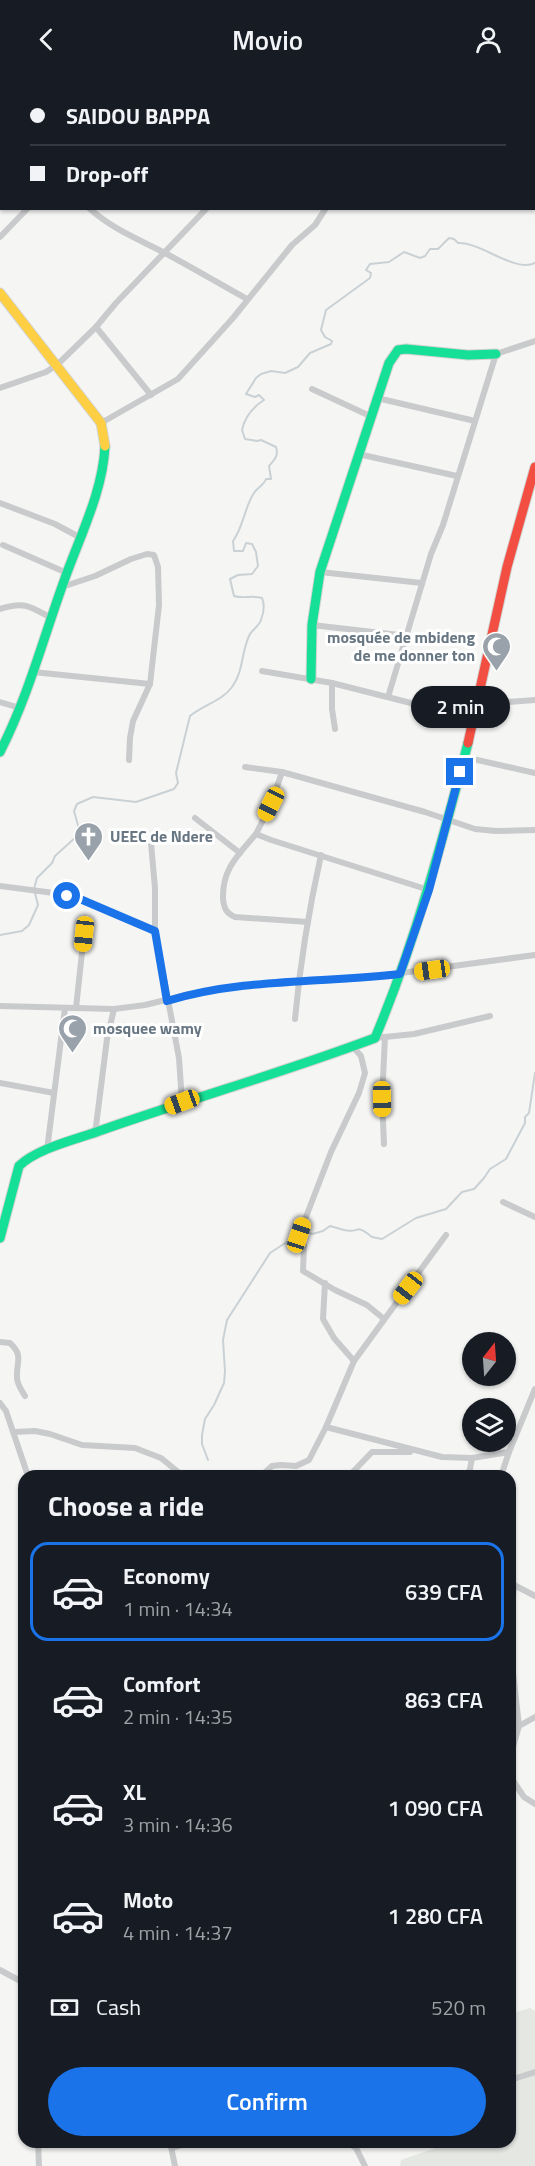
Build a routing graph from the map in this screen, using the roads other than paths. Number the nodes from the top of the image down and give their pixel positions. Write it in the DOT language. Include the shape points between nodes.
graph roads {
  1 [pos="26,210"];
  2 [pos="91,210"];
  3 [pos="205,210"];
  4 [pos="325,210"];
  5 [pos="0,237"];
  6 [pos="165,253"];
  7 [pos="0,293"];
  8 [pos="247,299"];
  9 [pos="96,327"];
  10 [pos="535,341"];
  11 [pos="496,354"];
  12 [pos="57,365"];
  13 [pos="0,388"];
  14 [pos="312,388"];
  15 [pos="152,395"];
  16 [pos="377,398"];
  17 [pos="370,416"];
  18 [pos="475,421"];
  19 [pos="101,423"];
  20 [pos="358,454"];
  21 [pos="535,467"];
  22 [pos="457,476"];
  23 [pos="0,503"];
  24 [pos="81,538"];
  25 [pos="3,544"];
  26 [pos="320,572"];
  27 [pos="67,573"];
  28 [pos="422,583"];
  29 [pos="62,587"];
  30 [pos="0,609"];
  31 [pos="51,618"];
  32 [pos="312,625"];
  33 [pos="408,636"];
  34 [pos="262,671"];
  35 [pos="33,672"];
  36 [pos="311,679"];
  37 [pos="332,683"];
  38 [pos="150,684"];
  39 [pos="388,697"];
  40 [pos="535,700"];
  41 [pos="0,702"];
  42 [pos="478,704"];
  43 [pos="20,708"];
  44 [pos="474,718"];
  45 [pos="335,729"];
  46 [pos="0,753"];
  47 [pos="464,757"];
  48 [pos="129,760"];
  49 [pos="245,767"];
  50 [pos="282,772"];
  51 [pos="535,773"];
  52 [pos="195,818"];
  53 [pos="448,819"];
  54 [pos="535,830"];
  55 [pos="256,834"];
  56 [pos="151,843"];
  57 [pos="240,853"];
  58 [pos="321,855"];
  59 [pos="0,886"];
  60 [pos="429,890"];
  61 [pos="308,922"];
  62 [pos="155,931"];
  63 [pos="84,934"];
  64 [pos="535,955"];
  65 [pos="400,974"];
  66 [pos="298,981"];
  67 [pos="167,1001"];
  68 [pos="0,1006"];
  69 [pos="65,1008"];
  70 [pos="76,1008"];
  71 [pos="114,1009"];
  72 [pos="490,1016"];
  73 [pos="295,1019"];
  74 [pos="380,1037"];
  75 [pos="352,1046"];
  76 [pos="0,1083"];
  77 [pos="54,1093"];
  78 [pos="182,1102"];
  79 [pos="95,1134"];
  80 [pos="384,1144"];
  81 [pos="46,1150"];
  82 [pos="503,1202"];
  83 [pos="535,1217"];
  84 [pos="2,1224"];
  85 [pos="447,1235"];
  86 [pos="0,1238"];
  87 [pos="325,1283"];
  88 [pos="384,1319"];
  89 [pos="0,1342"];
  90 [pos="354,1361"];
  91 [pos="535,1389"];
  92 [pos="25,1396"];
  93 [pos="0,1403"];
  94 [pos="326,1427"];
  95 [pos="14,1432"];
  96 [pos="516,1435"];
  97 [pos="509,1452"];
  98 [pos="424,1453"];
  99 [pos="472,1458"];
  100 [pos="26,1470"];
  101 [pos="176,1470"];
  102 [pos="268,1470"];
  103 [pos="355,1470"];
  104 [pos="469,1470"];
  105 [pos="503,1470"];
  106 [pos="516,1586"];
  107 [pos="535,1596"];
  108 [pos="516,1699"];
  109 [pos="535,1717"];
  110 [pos="519,1726"];
  111 [pos="516,1736"];
  112 [pos="516,1785"];
  113 [pos="535,1804"];
  114 [pos="0,1970"];
  115 [pos="18,1980"];
  116 [pos="535,2072"];
  117 [pos="516,2078"];
  118 [pos="38,2148"];
  119 [pos="172,2148"];
  120 [pos="356,2148"];
  121 [pos="39,2166"];
  122 [pos="175,2166"];
  123 [pos="365,2166"];
  1 -- 5 [label="street"];
  2 -- 6 [label="street" via="104,222"];
  3 -- 6 [label="street"];
  4 -- 8 [label="street"];
  6 -- 8 [label="street"];
  6 -- 9 [label="street"];
  7 -- 12 [label="street"];
  8 -- 15 [label="street" via="178,379"];
  9 -- 12 [label="street"];
  9 -- 15 [label="street"];
  10 -- 11 [label="street"];
  11 -- 16 [label="street" via="468,356 398,350 389,363"];
  11 -- 18 [label="street"];
  12 -- 13 [label="street"];
  12 -- 19 [label="street"];
  14 -- 17 [label="street"];
  15 -- 19 [label="street"];
  16 -- 17 [label="street"];
  16 -- 18 [label="street"];
  17 -- 20 [label="street"];
  18 -- 22 [label="street"];
  19 -- 24 [label="street" via="105,432 103,464"];
  20 -- 22 [label="street"];
  20 -- 26 [label="street"];
  21 -- 42 [label="street" via="507,567"];
  22 -- 28 [label="street"];
  23 -- 24 [label="street"];
  24 -- 27 [label="street"];
  25 -- 27 [label="street"];
  26 -- 28 [label="street"];
  26 -- 32 [label="street"];
  27 -- 29 [label="street"];
  28 -- 33 [label="street"];
  29 -- 31 [label="street"];
  29 -- 38 [label="street" via="131,559 154,555 159,605"];
  30 -- 31 [label="street" via="25,604"];
  31 -- 35 [label="street"];
  32 -- 33 [label="street"];
  32 -- 36 [label="street"];
  33 -- 39 [label="street"];
  34 -- 36 [label="street"];
  35 -- 38 [label="street"];
  35 -- 43 [label="street"];
  36 -- 37 [label="street"];
  37 -- 39 [label="street"];
  37 -- 45 [label="street"];
  38 -- 48 [label="street" via="133,721"];
  39 -- 44 [label="street"];
  40 -- 42 [label="street"];
  41 -- 43 [label="street"];
  42 -- 44 [label="street"];
  43 -- 46 [label="street"];
  44 -- 47 [label="street"];
  47 -- 51 [label="street"];
  47 -- 53 [label="street"];
  49 -- 50 [label="street"];
  50 -- 53 [label="street"];
  50 -- 55 [label="street"];
  52 -- 57 [label="street"];
  53 -- 54 [label="street" via="476,829"];
  53 -- 60 [label="street"];
  55 -- 57 [label="street"];
  55 -- 58 [label="street"];
  56 -- 62 [label="street"];
  57 -- 61 [label="street" via="227,869 223,886 227,913 235,917"];
  58 -- 60 [label="street"];
  58 -- 61 [label="street"];
  59 -- 62 [label="street" via="80,899"];
  60 -- 65 [label="street"];
  61 -- 66 [label="street"];
  62 -- 67 [label="street"];
  63 -- 70 [label="street"];
  64 -- 65 [label="street"];
  65 -- 66 [label="street"];
  65 -- 74 [label="street"];
  66 -- 67 [label="street" via="237,986"];
  66 -- 73 [label="street"];
  67 -- 71 [label="street"];
  67 -- 78 [label="street" via="179,1058"];
  68 -- 69 [label="street"];
  69 -- 70 [label="street"];
  69 -- 77 [label="street"];
  70 -- 71 [label="street"];
  71 -- 79 [label="street" via="105,1047"];
  72 -- 74 [label="street" via="414,1034"];
  74 -- 75 [label="street"];
  74 -- 80 [label="street"];
  75 -- 78 [label="street"];
  75 -- 87 [label="street" via="361,1056 365,1073 299,1235 304,1245 303,1271"];
  76 -- 77 [label="street"];
  77 -- 81 [label="street"];
  78 -- 79 [label="street"];
  79 -- 81 [label="street"];
  81 -- 84 [label="street" via="19,1166"];
  82 -- 83 [label="street"];
  84 -- 86 [label="street"];
  85 -- 88 [label="street"];
  87 -- 88 [label="street" via="367,1305"];
  87 -- 90 [label="street" via="323,1319"];
  88 -- 90 [label="street"];
  89 -- 92 [label="street" via="10,1343 18,1350 17,1380"];
  90 -- 94 [label="street"];
  91 -- 96 [label="street"];
  93 -- 95 [label="street"];
  94 -- 98 [label="street"];
  94 -- 102 [label="street" via="309,1460"];
  95 -- 100 [label="street"];
  95 -- 101 [label="street" via="43,1432 82,1445 135,1448 161,1458"];
  97 -- 99 [label="street"];
  97 -- 105 [label="street"];
  98 -- 99 [label="street"];
  98 -- 103 [label="street" via="372,1452"];
  99 -- 104 [label="street"];
  106 -- 107 [label="street"];
  108 -- 110 [label="street"];
  109 -- 110 [label="street"];
  110 -- 111 [label="street"];
  112 -- 113 [label="street"];
  114 -- 115 [label="street"];
  116 -- 117 [label="street"];
  118 -- 121 [label="street"];
  119 -- 122 [label="street"];
  120 -- 123 [label="street"];
}
